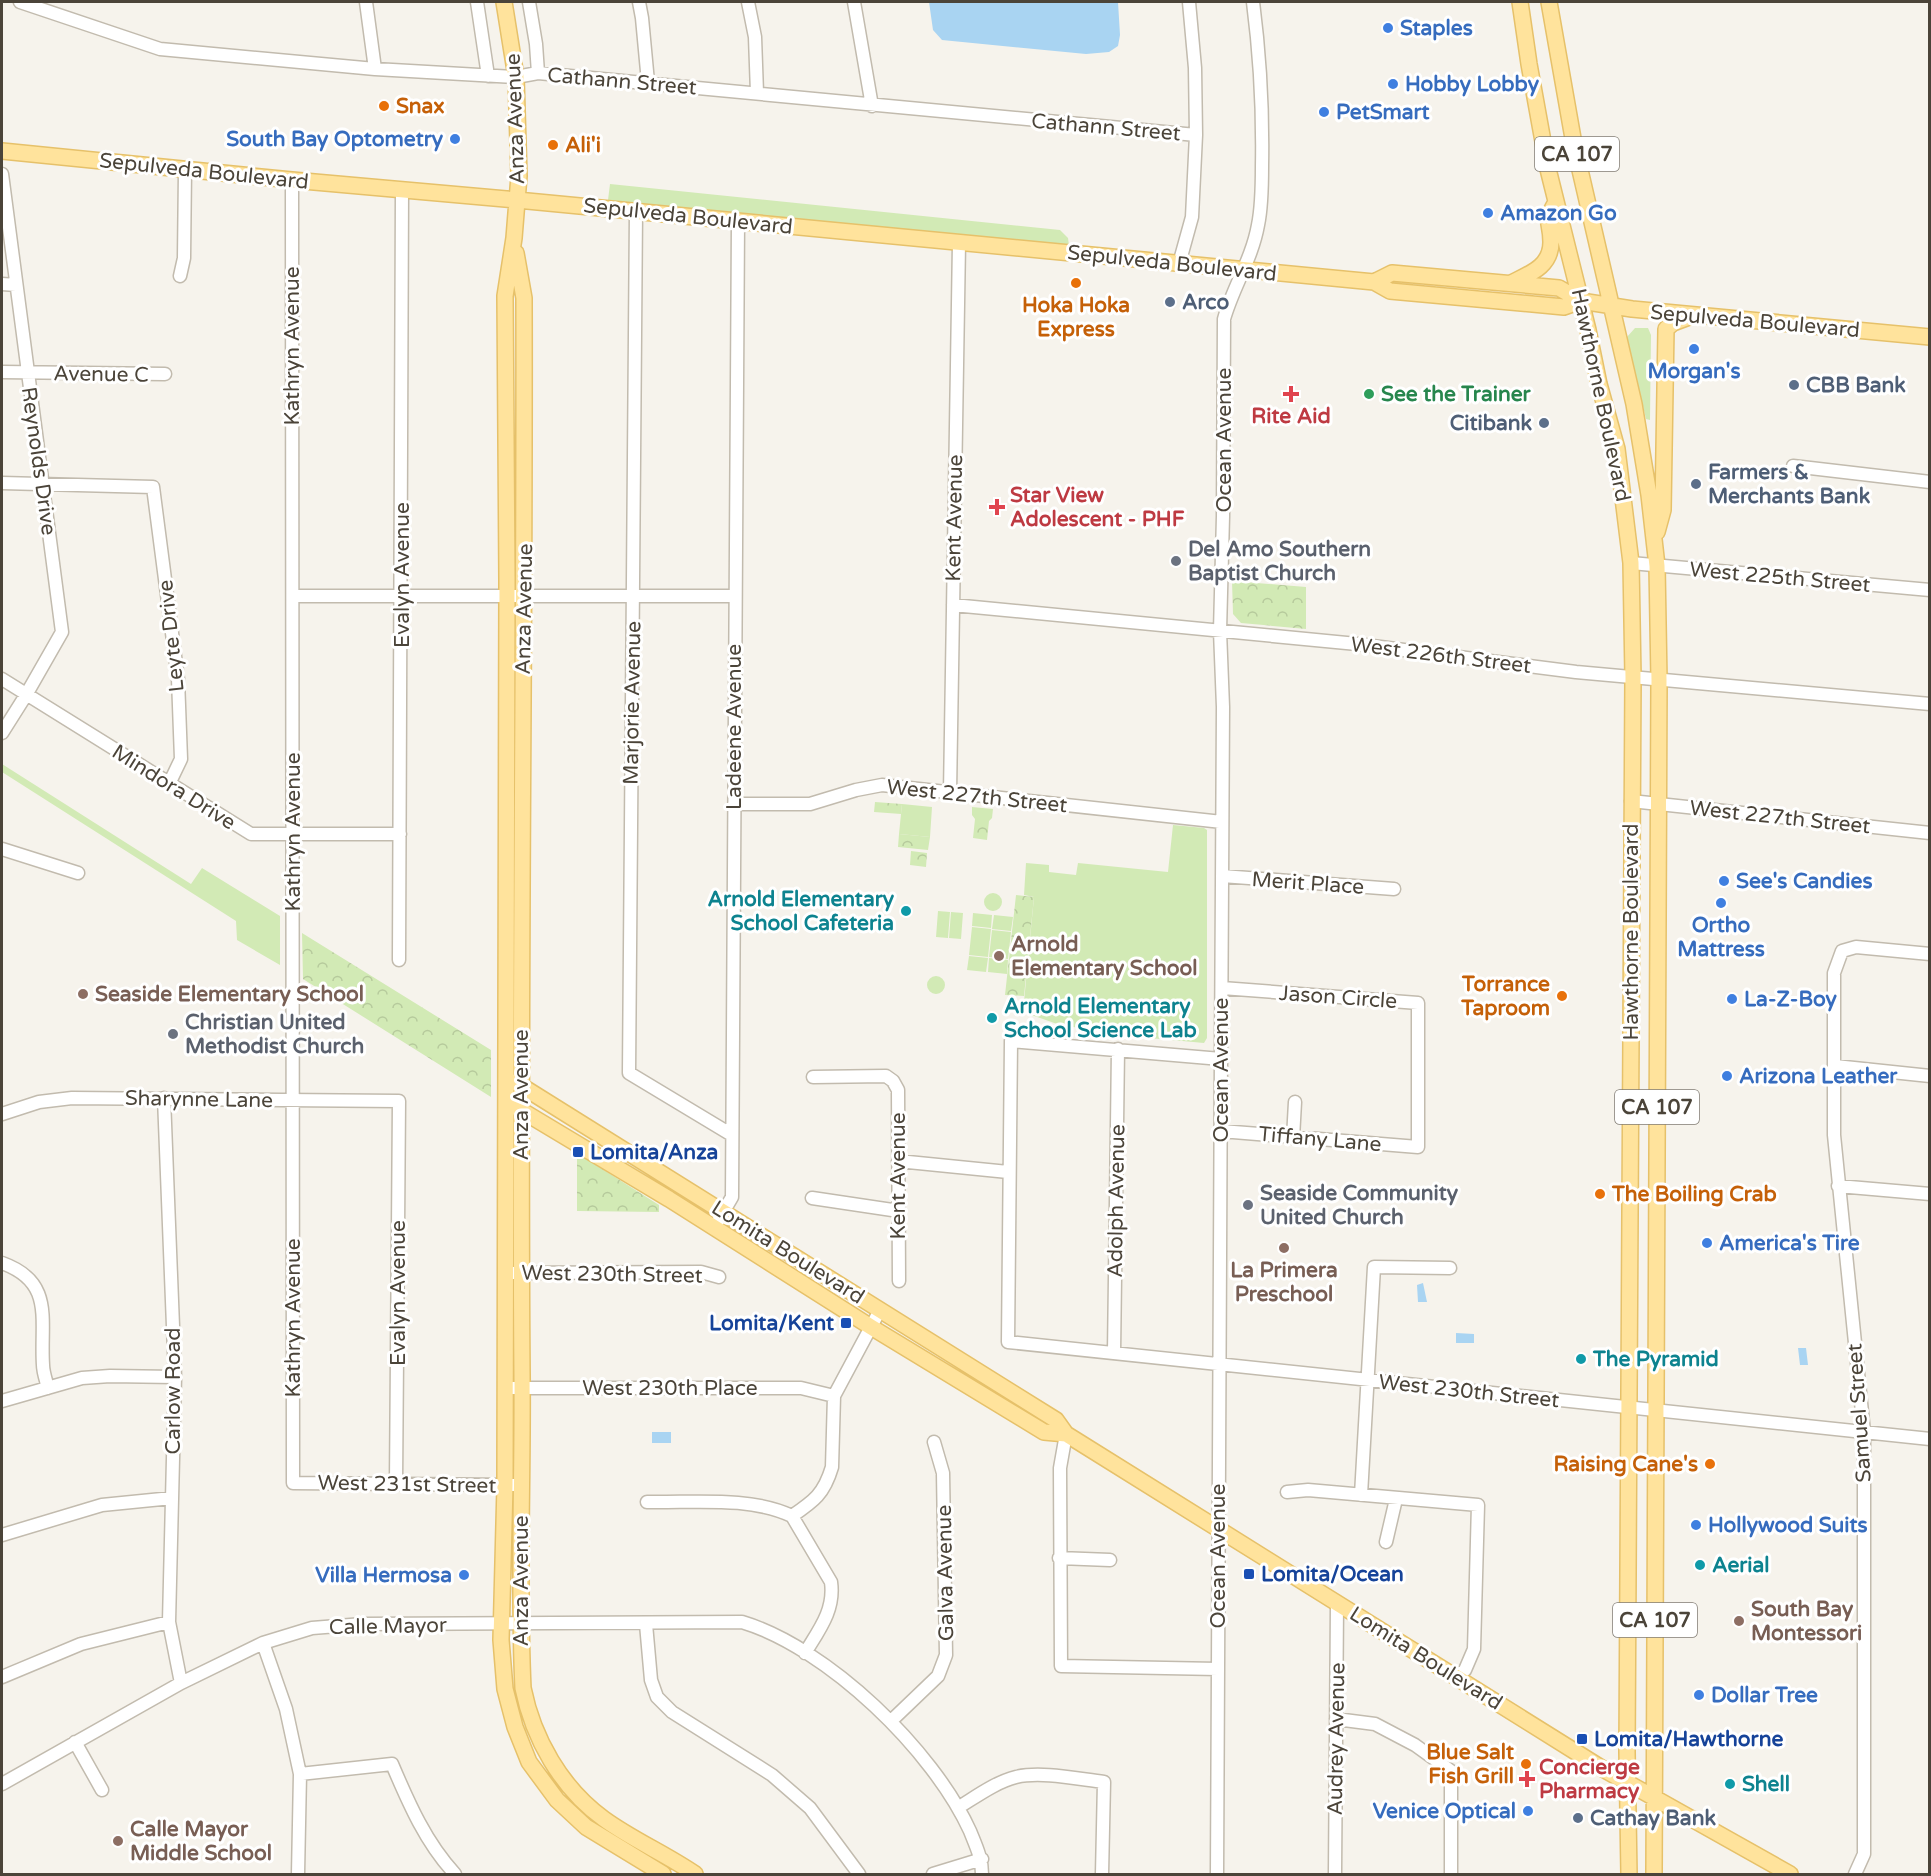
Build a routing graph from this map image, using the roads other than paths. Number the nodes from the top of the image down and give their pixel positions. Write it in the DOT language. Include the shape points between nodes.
graph roads {
  1 [pos="20,2"];
  2 [pos="366,2"];
  3 [pos="477,2"];
  4 [pos="504,2"];
  5 [pos="529,2"];
  6 [pos="639,2"];
  7 [pos="747,2"];
  8 [pos="854,2"];
  9 [pos="1189,2"];
  10 [pos="1253,2"];
  11 [pos="1520,2"];
  12 [pos="1549,2"];
  13 [pos="375,69"];
  14 [pos="538,73"];
  15 [pos="488,76"];
  16 [pos="516,77"];
  17 [pos="648,82"];
  18 [pos="757,93"];
  19 [pos="872,106"];
  20 [pos="1196,135"];
  21 [pos="2,151"];
  22 [pos="185,170"];
  23 [pos="2,174"];
  24 [pos="292,180"];
  25 [pos="402,189"];
  26 [pos="517,200"];
  27 [pos="1556,202"];
  28 [pos="636,211"];
  29 [pos="738,221"];
  30 [pos="514,238"];
  31 [pos="959,243"];
  32 [pos="1179,264"];
  33 [pos="1244,270"];
  34 [pos="180,276"];
  35 [pos="1374,282"];
  36 [pos="1509,283"];
  37 [pos="2,284"];
  38 [pos="16,285"];
  39 [pos="1581,301"];
  40 [pos="1611,305"];
  41 [pos="1694,316"];
  42 [pos="1929,337"];
  43 [pos="2,372"];
  44 [pos="28,373"];
  45 [pos="165,374"];
  46 [pos="1793,466"];
  47 [pos="1929,482"];
  48 [pos="2,483"];
  49 [pos="42,484"];
  50 [pos="1655,541"];
  51 [pos="1631,563"];
  52 [pos="1657,566"];
  53 [pos="1929,590"];
  54 [pos="293,596"];
  55 [pos="402,596"];
  56 [pos="507,596"];
  57 [pos="525,596"];
  58 [pos="633,596"];
  59 [pos="735,596"];
  60 [pos="953,605"];
  61 [pos="1220,631"];
  62 [pos="1633,678"];
  63 [pos="2,679"];
  64 [pos="1659,680"];
  65 [pos="26,695"];
  66 [pos="1929,704"];
  67 [pos="2,733"];
  68 [pos="170,784"];
  69 [pos="950,793"];
  70 [pos="1631,801"];
  71 [pos="734,804"];
  72 [pos="1658,804"];
  73 [pos="1222,822"];
  74 [pos="293,833"];
  75 [pos="1929,833"];
  76 [pos="400,834"];
  77 [pos="2,849"];
  78 [pos="78,873"];
  79 [pos="1222,876"];
  80 [pos="1394,889"];
  81 [pos="1929,954"];
  82 [pos="399,960"];
  83 [pos="1222,988"];
  84 [pos="1118,1049"];
  85 [pos="1221,1059"];
  86 [pos="1835,1066"];
  87 [pos="505,1076"];
  88 [pos="1929,1076"];
  89 [pos="813,1077"];
  90 [pos="521,1086"];
  91 [pos="164,1098"];
  92 [pos="293,1100"];
  93 [pos="505,1100"];
  94 [pos="399,1101"];
  95 [pos="1295,1102"];
  96 [pos="521,1111"];
  97 [pos="2,1114"];
  98 [pos="1221,1131"];
  99 [pos="732,1135"];
  100 [pos="1293,1138"];
  101 [pos="1418,1147"];
  102 [pos="898,1161"];
  103 [pos="1008,1172"];
  104 [pos="1838,1186"];
  105 [pos="1929,1194"];
  106 [pos="812,1198"];
  107 [pos="898,1210"];
  108 [pos="723,1212"];
  109 [pos="714,1228"];
  110 [pos="2,1263"];
  111 [pos="1450,1268"];
  112 [pos="505,1274"];
  113 [pos="521,1274"];
  114 [pos="719,1277"];
  115 [pos="899,1281"];
  116 [pos="880,1310"];
  117 [pos="871,1327"];
  118 [pos="1114,1353"];
  119 [pos="1220,1364"];
  120 [pos="175,1377"];
  121 [pos="1368,1380"];
  122 [pos="48,1388"];
  123 [pos="505,1388"];
  124 [pos="522,1388"];
  125 [pos="834,1396"];
  126 [pos="2,1401"];
  127 [pos="1629,1407"];
  128 [pos="1657,1410"];
  129 [pos="1864,1432"];
  130 [pos="1066,1434"];
  131 [pos="1929,1439"];
  132 [pos="934,1442"];
  133 [pos="293,1483"];
  134 [pos="396,1484"];
  135 [pos="505,1485"];
  136 [pos="521,1486"];
  137 [pos="1287,1492"];
  138 [pos="1361,1496"];
  139 [pos="172,1498"];
  140 [pos="1396,1499"];
  141 [pos="647,1502"];
  142 [pos="792,1516"];
  143 [pos="1218,1528"];
  144 [pos="2,1535"];
  145 [pos="1386,1542"];
  146 [pos="1059,1558"];
  147 [pos="1110,1560"];
  148 [pos="1337,1603"];
  149 [pos="170,1622"];
  150 [pos="646,1623"];
  151 [pos="501,1625"];
  152 [pos="521,1625"];
  153 [pos="262,1643"];
  154 [pos="805,1653"];
  155 [pos="1218,1669"];
  156 [pos="2,1677"];
  157 [pos="1456,1677"];
  158 [pos="181,1683"];
  159 [pos="1336,1719"];
  160 [pos="891,1721"];
  161 [pos="75,1742"];
  162 [pos="300,1774"];
  163 [pos="1628,1783"];
  164 [pos="2,1784"];
  165 [pos="102,1790"];
  166 [pos="1654,1799"];
  167 [pos="959,1807"];
  168 [pos="982,1859"];
  169 [pos="298,1875"];
  170 [pos="455,1875"];
  171 [pos="663,1875"];
  172 [pos="695,1875"];
  173 [pos="860,1875"];
  174 [pos="933,1875"];
  175 [pos="982,1875"];
  176 [pos="1102,1875"];
  177 [pos="1217,1875"];
  178 [pos="1335,1875"];
  179 [pos="1451,1875"];
  180 [pos="1629,1875"];
  181 [pos="1654,1875"];
  182 [pos="1790,1875"];
  183 [pos="1855,1875"];
  1 -- 13 [label="street, Cathann Street" via="160,49"];
  2 -- 13 [label="street"];
  3 -- 15 [label="street, Anza Avenue"];
  4 -- 16 [label="main road, Anza Avenue"];
  5 -- 14 [label="street, Anza Avenue"];
  6 -- 17 [label="street"];
  7 -- 18 [label="street" via="755,37"];
  8 -- 19 [label="street"];
  9 -- 20 [label="street"];
  10 -- 33 [label="street, Ocean Avenue" via="1263,114 1262,176 1259,223"];
  11 -- 27 [label="main road, Hawthorne Boulevard / CA 107"];
  12 -- 40 [label="main road, Hawthorne Boulevard / CA 107" via="1574,144"];
  13 -- 15 [label="street, Cathann Street"];
  14 -- 16 [label="street, Cathann Street"];
  14 -- 17 [label="street, Cathann Street"];
  15 -- 16 [label="street, Cathann Street"];
  16 -- 26 [label="main road, Anza Avenue"];
  17 -- 18 [label="street, Cathann Street"];
  18 -- 19 [label="street, Cathann Street"];
  19 -- 20 [label="street, Cathann Street"];
  20 -- 32 [label="street" via="1192,217"];
  21 -- 22 [label="main road, Sepulveda Boulevard"];
  22 -- 24 [label="main road, Sepulveda Boulevard"];
  22 -- 34 [label="street" via="184,258"];
  23 -- 38 [label="street, Reynolds Drive"];
  24 -- 25 [label="main road, Sepulveda Boulevard"];
  24 -- 54 [label="street, Kathryn Avenue"];
  25 -- 26 [label="main road, Sepulveda Boulevard"];
  25 -- 55 [label="street, Evalyn Avenue"];
  26 -- 28 [label="main road, Sepulveda Boulevard"];
  26 -- 30 [label="main road, Anza Avenue"];
  27 -- 36 [label="main road" via="1547,217 1551,244 1546,261 1532,273"];
  27 -- 39 [label="main road, Hawthorne Boulevard / CA 107"];
  28 -- 29 [label="main road, Sepulveda Boulevard"];
  28 -- 58 [label="street, Marjorie Avenue"];
  29 -- 31 [label="main road, Sepulveda Boulevard"];
  29 -- 59 [label="street, Ladeene Avenue"];
  30 -- 56 [label="main road, Anza Avenue" via="505,296"];
  30 -- 57 [label="main road, Anza Avenue" via="524,298"];
  31 -- 32 [label="main road, Sepulveda Boulevard"];
  31 -- 60 [label="street, Kent Avenue"];
  32 -- 33 [label="main road, Sepulveda Boulevard"];
  33 -- 35 [label="main road, Sepulveda Boulevard"];
  33 -- 61 [label="street, Ocean Avenue" via="1224,319"];
  35 -- 36 [label="main road, Sepulveda Boulevard" via="1392,273"];
  35 -- 39 [label="main road, Sepulveda Boulevard" via="1390,291 1564,307"];
  36 -- 39 [label="main road, Sepulveda Boulevard" via="1559,288"];
  37 -- 38 [label="street"];
  38 -- 44 [label="street, Reynolds Drive"];
  39 -- 40 [label="main road, Sepulveda Boulevard"];
  39 -- 51 [label="main road, Hawthorne Boulevard / CA 107" via="1617,448"];
  40 -- 41 [label="main road, Sepulveda Boulevard"];
  40 -- 50 [label="main road, Hawthorne Boulevard / CA 107" via="1634,404"];
  41 -- 42 [label="main road, Sepulveda Boulevard"];
  41 -- 50 [label="main road" via="1666,328 1663,510"];
  43 -- 44 [label="street, Avenue C"];
  44 -- 45 [label="street, Avenue C"];
  44 -- 49 [label="street, Reynolds Drive"];
  46 -- 47 [label="street"];
  48 -- 49 [label="street"];
  49 -- 65 [label="street, Reynolds Drive" via="62,632"];
  49 -- 68 [label="street, Leyte Drive" via="153,487 178,679 181,759"];
  50 -- 52 [label="main road, Hawthorne Boulevard / CA 107"];
  51 -- 52 [label="street, West 225th Street"];
  51 -- 62 [label="main road, Hawthorne Boulevard / CA 107"];
  52 -- 53 [label="street, West 225th Street"];
  52 -- 64 [label="main road, Hawthorne Boulevard / CA 107"];
  54 -- 55 [label="street"];
  54 -- 74 [label="street, Kathryn Avenue"];
  55 -- 56 [label="street"];
  55 -- 76 [label="street, Evalyn Avenue"];
  56 -- 57 [label="street"];
  56 -- 87 [label="main road, Anza Avenue"];
  57 -- 58 [label="street"];
  57 -- 90 [label="main road, Anza Avenue"];
  58 -- 59 [label="street"];
  58 -- 99 [label="street, Marjorie Avenue" via="629,1073"];
  59 -- 71 [label="street, Ladeene Avenue"];
  60 -- 61 [label="street, West 226th Street"];
  60 -- 69 [label="street, Kent Avenue"];
  61 -- 62 [label="street, West 226th Street"];
  61 -- 73 [label="street, Ocean Avenue"];
  62 -- 64 [label="street, West 226th Street"];
  62 -- 70 [label="main road, Hawthorne Boulevard / CA 107"];
  63 -- 65 [label="street, Mindora Drive"];
  64 -- 66 [label="street, West 226th Street"];
  64 -- 72 [label="main road, Hawthorne Boulevard / CA 107"];
  65 -- 67 [label="street, Reynolds Drive"];
  65 -- 68 [label="street, Mindora Drive"];
  68 -- 74 [label="street, Mindora Drive" via="251,834"];
  69 -- 71 [label="street, West 227th Street" via="882,785 810,804"];
  69 -- 73 [label="street, West 227th Street"];
  70 -- 72 [label="street, West 227th Street"];
  70 -- 127 [label="main road, Hawthorne Boulevard / CA 107"];
  71 -- 99 [label="street, Ladeene Avenue"];
  72 -- 75 [label="street, West 227th Street"];
  72 -- 128 [label="main road, Hawthorne Boulevard / CA 107"];
  73 -- 79 [label="street, Ocean Avenue"];
  74 -- 76 [label="street, Mindora Drive"];
  74 -- 92 [label="street, Kathryn Avenue"];
  76 -- 82 [label="street, Evalyn Avenue"];
  77 -- 78 [label="street"];
  79 -- 80 [label="street, Merit Place"];
  79 -- 83 [label="street, Ocean Avenue"];
  81 -- 86 [label="street, Samuel Street" via="1856,947 1842,951 1834,973"];
  83 -- 85 [label="street, Ocean Avenue"];
  83 -- 101 [label="street, Jason Circle" via="1418,1003"];
  84 -- 85 [label="street"];
  84 -- 103 [label="street" via="1011,1041"];
  84 -- 118 [label="street, Adolph Avenue"];
  85 -- 98 [label="street, Ocean Avenue"];
  86 -- 88 [label="street"];
  86 -- 104 [label="street, Samuel Street"];
  87 -- 90 [label="main road, Lomita Boulevard"];
  87 -- 93 [label="main road, Anza Avenue"];
  89 -- 102 [label="street, Kent Avenue" via="886,1076 893,1081 898,1089"];
  90 -- 96 [label="main road, Anza Avenue"];
  90 -- 108 [label="main road, Lomita Boulevard"];
  91 -- 92 [label="street, Sharynne Lane"];
  91 -- 97 [label="street, Sharynne Lane" via="72,1098 39,1102"];
  91 -- 120 [label="street, Carlow Road"];
  92 -- 94 [label="street, Sharynne Lane"];
  92 -- 133 [label="street, Kathryn Avenue"];
  93 -- 96 [label="main road, Lomita Boulevard"];
  93 -- 112 [label="main road, Anza Avenue"];
  94 -- 134 [label="street, Evalyn Avenue"];
  95 -- 100 [label="street"];
  96 -- 109 [label="main road, Lomita Boulevard"];
  96 -- 113 [label="main road, Anza Avenue"];
  98 -- 100 [label="street, Tiffany Lane"];
  98 -- 119 [label="street, Ocean Avenue"];
  99 -- 108 [label="street, Ladeene Avenue" via="732,1197"];
  100 -- 101 [label="street, Tiffany Lane"];
  102 -- 103 [label="street"];
  102 -- 107 [label="street, Kent Avenue"];
  103 -- 118 [label="street, West 230th Street" via="1008,1342"];
  104 -- 105 [label="street"];
  104 -- 129 [label="street, Samuel Street"];
  106 -- 107 [label="street"];
  107 -- 115 [label="street, Kent Avenue"];
  108 -- 109 [label="street, Ladeene Avenue"];
  108 -- 116 [label="main road, Lomita Boulevard"];
  109 -- 117 [label="main road, Lomita Boulevard"];
  110 -- 122 [label="street" via="34,1283 43,1305 43,1368"];
  111 -- 121 [label="street" via="1374,1267"];
  112 -- 113 [label="street, West 230th Street"];
  112 -- 123 [label="main road, Anza Avenue"];
  113 -- 114 [label="street, West 230th Street" via="701,1272"];
  113 -- 124 [label="main road, Anza Avenue"];
  116 -- 117 [label="street"];
  116 -- 130 [label="main road, Lomita Boulevard" via="1056,1420"];
  117 -- 125 [label="street"];
  117 -- 130 [label="main road, Lomita Boulevard" via="1044,1432"];
  118 -- 119 [label="street, West 230th Street"];
  119 -- 121 [label="street, West 230th Street"];
  119 -- 143 [label="street, Ocean Avenue"];
  120 -- 122 [label="street" via="82,1378"];
  120 -- 139 [label="street, Carlow Road"];
  121 -- 127 [label="street, West 230th Street"];
  121 -- 138 [label="street"];
  122 -- 126 [label="street"];
  123 -- 124 [label="street, West 230th Place"];
  123 -- 135 [label="main road, Anza Avenue"];
  124 -- 125 [label="street, West 230th Place" via="801,1388"];
  124 -- 136 [label="main road, Anza Avenue"];
  125 -- 142 [label="street" via="829,1477 817,1498"];
  127 -- 128 [label="street, West 230th Street"];
  127 -- 163 [label="main road, Hawthorne Boulevard / CA 107"];
  128 -- 129 [label="street, West 230th Street"];
  128 -- 166 [label="main road, Hawthorne Boulevard / CA 107"];
  129 -- 131 [label="street, West 230th Street"];
  129 -- 183 [label="street, Samuel Street" via="1864,1854"];
  130 -- 143 [label="main road, Lomita Boulevard"];
  130 -- 146 [label="street" via="1060,1468"];
  132 -- 160 [label="street, Galva Avenue" via="943,1473 946,1655 938,1676"];
  133 -- 134 [label="street, West 231st Street"];
  134 -- 135 [label="street, West 231st Street"];
  135 -- 136 [label="street, West 231st Street"];
  135 -- 151 [label="main road, Anza Avenue"];
  136 -- 152 [label="main road, Anza Avenue"];
  137 -- 138 [label="street" via="1308,1490"];
  138 -- 140 [label="street"];
  139 -- 144 [label="street" via="102,1505"];
  139 -- 149 [label="street, Carlow Road"];
  140 -- 145 [label="street"];
  140 -- 157 [label="street" via="1478,1505 1474,1649 1465,1670"];
  141 -- 142 [label="street" via="751,1504"];
  142 -- 154 [label="street" via="831,1582 832,1592 829,1612"];
  143 -- 148 [label="main road, Lomita Boulevard"];
  143 -- 155 [label="street, Ocean Avenue"];
  146 -- 147 [label="street"];
  146 -- 155 [label="street" via="1061,1666"];
  148 -- 157 [label="main road, Lomita Boulevard"];
  148 -- 159 [label="street, Audrey Avenue"];
  149 -- 156 [label="street" via="81,1644"];
  149 -- 158 [label="street, Carlow Road"];
  150 -- 152 [label="street, Calle Mayor"];
  150 -- 154 [label="street, Calle Mayor" via="742,1622"];
  150 -- 173 [label="street" via="651,1680 657,1697 672,1712 772,1775 810,1808"];
  151 -- 152 [label="street, Calle Mayor"];
  151 -- 153 [label="street, Calle Mayor" via="363,1624 312,1628"];
  151 -- 171 [label="main road, Anza Avenue" via="505,1689 530,1762 557,1800 586,1827"];
  152 -- 172 [label="main road, Anza Avenue" via="527,1709 545,1751 574,1792 603,1819"];
  153 -- 158 [label="street, Calle Mayor"];
  153 -- 162 [label="street" via="286,1709"];
  154 -- 160 [label="street, Calle Mayor" via="838,1675"];
  155 -- 177 [label="street, Ocean Avenue"];
  157 -- 163 [label="main road, Lomita Boulevard"];
  158 -- 161 [label="street, Calle Mayor"];
  159 -- 178 [label="street, Audrey Avenue"];
  159 -- 179 [label="street" via="1375,1724 1415,1745 1451,1771"];
  160 -- 167 [label="street, Calle Mayor"];
  161 -- 164 [label="street, Calle Mayor"];
  161 -- 165 [label="street"];
  162 -- 169 [label="street"];
  162 -- 170 [label="street" via="392,1764 413,1815"];
  163 -- 166 [label="main road, Lomita Boulevard"];
  163 -- 180 [label="main road, Hawthorne Boulevard / CA 107"];
  166 -- 181 [label="main road, Hawthorne Boulevard / CA 107"];
  166 -- 182 [label="main road, Lomita Boulevard"];
  167 -- 168 [label="street, Calle Mayor"];
  167 -- 176 [label="street" via="1016,1777 1104,1782"];
  168 -- 174 [label="street"];
  168 -- 175 [label="street"];
}
